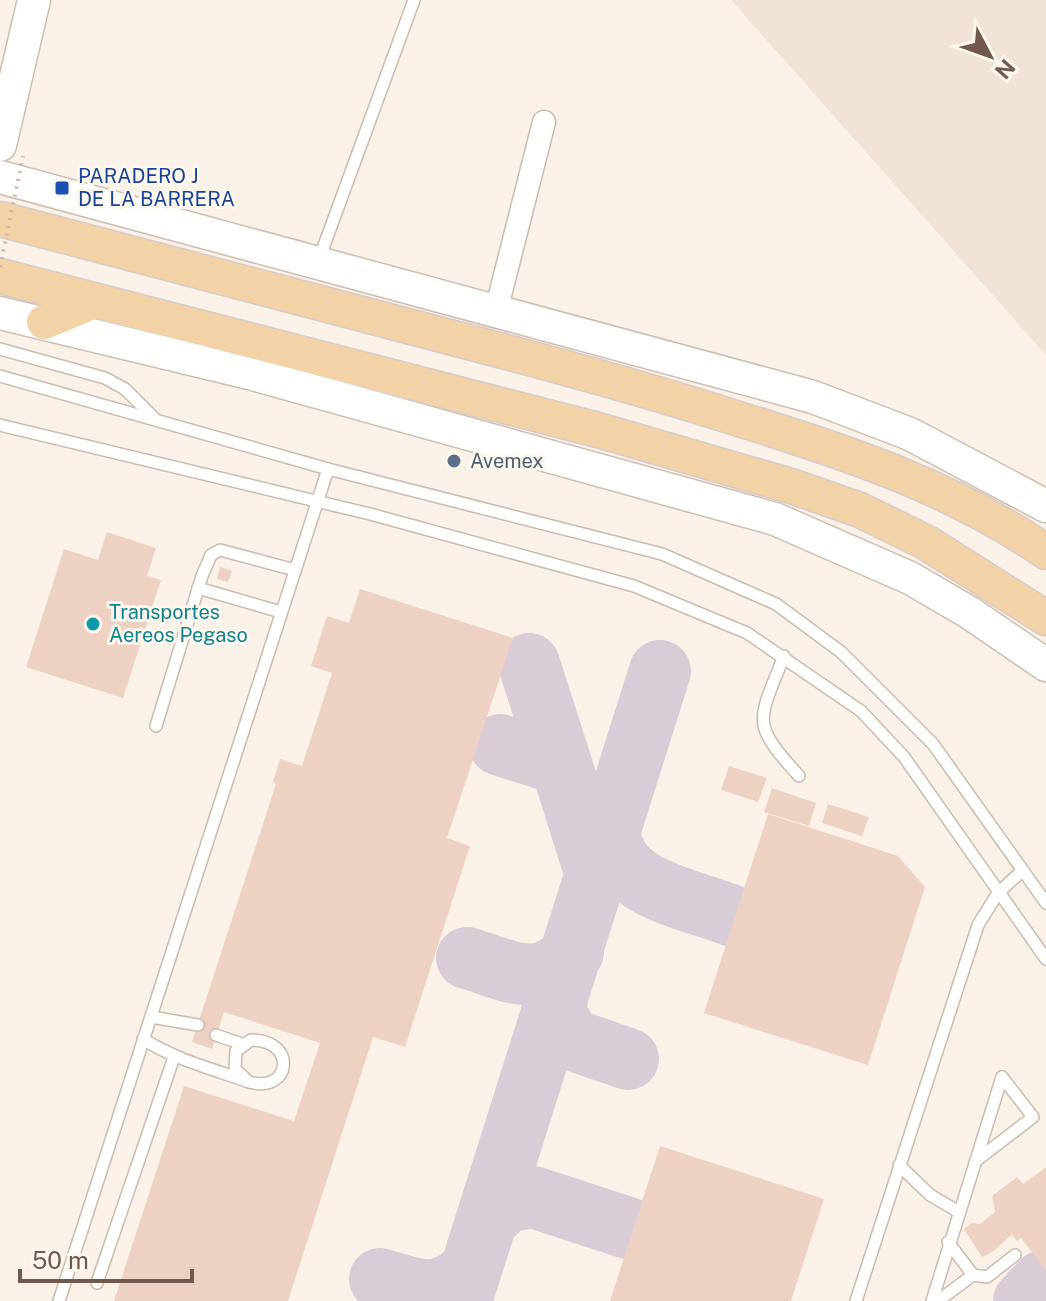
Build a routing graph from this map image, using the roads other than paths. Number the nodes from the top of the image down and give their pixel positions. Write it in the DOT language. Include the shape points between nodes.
graph roads {
  1 [pos="34,0"];
  2 [pos="414,0"];
  3 [pos="544,122"];
  4 [pos="8,159"];
  5 [pos="0,219"];
  6 [pos="318,262"];
  7 [pos="0,276"];
  8 [pos="95,301"];
  9 [pos="496,311"];
  10 [pos="0,313"];
  11 [pos="44,322"];
  12 [pos="0,349"];
  13 [pos="0,376"];
  14 [pos="154,418"];
  15 [pos="0,425"];
  16 [pos="328,469"];
  17 [pos="316,504"];
  18 [pos="1046,506"];
  19 [pos="1046,552"];
  20 [pos="295,570"];
  21 [pos="198,588"];
  22 [pos="281,612"];
  23 [pos="1046,618"];
  24 [pos="784,656"];
  25 [pos="1046,665"];
  26 [pos="156,726"];
  27 [pos="799,776"];
  28 [pos="1023,870"];
  29 [pos="998,893"];
  30 [pos="1046,903"];
  31 [pos="1046,959"];
  32 [pos="151,1017"];
  33 [pos="198,1025"];
  34 [pos="216,1035"];
  35 [pos="143,1039"];
  36 [pos="242,1044"];
  37 [pos="174,1057"];
  38 [pos="249,1082"];
  39 [pos="976,1160"];
  40 [pos="899,1165"];
  41 [pos="959,1212"];
  42 [pos="948,1242"];
  43 [pos="1015,1255"];
  44 [pos="973,1275"];
  45 [pos="97,1283"];
  46 [pos="59,1301"];
  47 [pos="856,1301"];
  48 [pos="932,1301"];
  49 [pos="938,1301"];
  1 -- 4 [label="street"];
  2 -- 6 [label="lane"];
  3 -- 9 [label="street"];
  4 -- 6 [label="street"];
  5 -- 19 [label="main road" via="609,378 811,441 945,493"];
  6 -- 9 [label="street"];
  7 -- 8 [label="main road"];
  8 -- 11 [label="main road"];
  8 -- 23 [label="main road" via="598,430 791,486 860,510 927,543"];
  9 -- 18 [label="street" via="813,397 910,434"];
  10 -- 11 [label="street"];
  11 -- 25 [label="street" via="253,374 775,519 910,578"];
  12 -- 14 [label="lane" via="105,378 125,389"];
  13 -- 14 [label="lane"];
  14 -- 16 [label="lane"];
  15 -- 17 [label="lane"];
  16 -- 17 [label="lane"];
  16 -- 28 [label="lane" via="662,554 776,604 841,652 933,744"];
  17 -- 20 [label="lane"];
  17 -- 24 [label="lane" via="634,586 701,611"];
  20 -- 21 [label="lane" via="220,550 211,555"];
  20 -- 22 [label="lane"];
  21 -- 22 [label="lane"];
  21 -- 26 [label="lane"];
  22 -- 32 [label="lane"];
  24 -- 27 [label="lane" via="762,717 766,739"];
  24 -- 29 [label="lane" via="861,711 904,757"];
  28 -- 29 [label="lane"];
  28 -- 30 [label="lane"];
  29 -- 31 [label="lane"];
  29 -- 40 [label="lane" via="978,925"];
  32 -- 33 [label="lane"];
  32 -- 35 [label="lane"];
  34 -- 36 [label="lane"];
  35 -- 37 [label="lane"];
  35 -- 46 [label="lane"];
  36 -- 38 [label="lane" via="233,1060 240,1077"];
  36 -- 38 [label="lane" via="268,1042 284,1064 275,1080"];
  37 -- 38 [label="lane"];
  37 -- 45 [label="lane"];
  39 -- 39 [label="lane" via="985,1132 1002,1077 1033,1117"];
  39 -- 41 [label="lane"];
  40 -- 41 [label="lane" via="930,1195"];
  40 -- 47 [label="lane"];
  41 -- 42 [label="lane"];
  42 -- 44 [label="lane"];
  42 -- 48 [label="lane"];
  43 -- 44 [label="lane" via="987,1277"];
  44 -- 49 [label="lane"];
}
